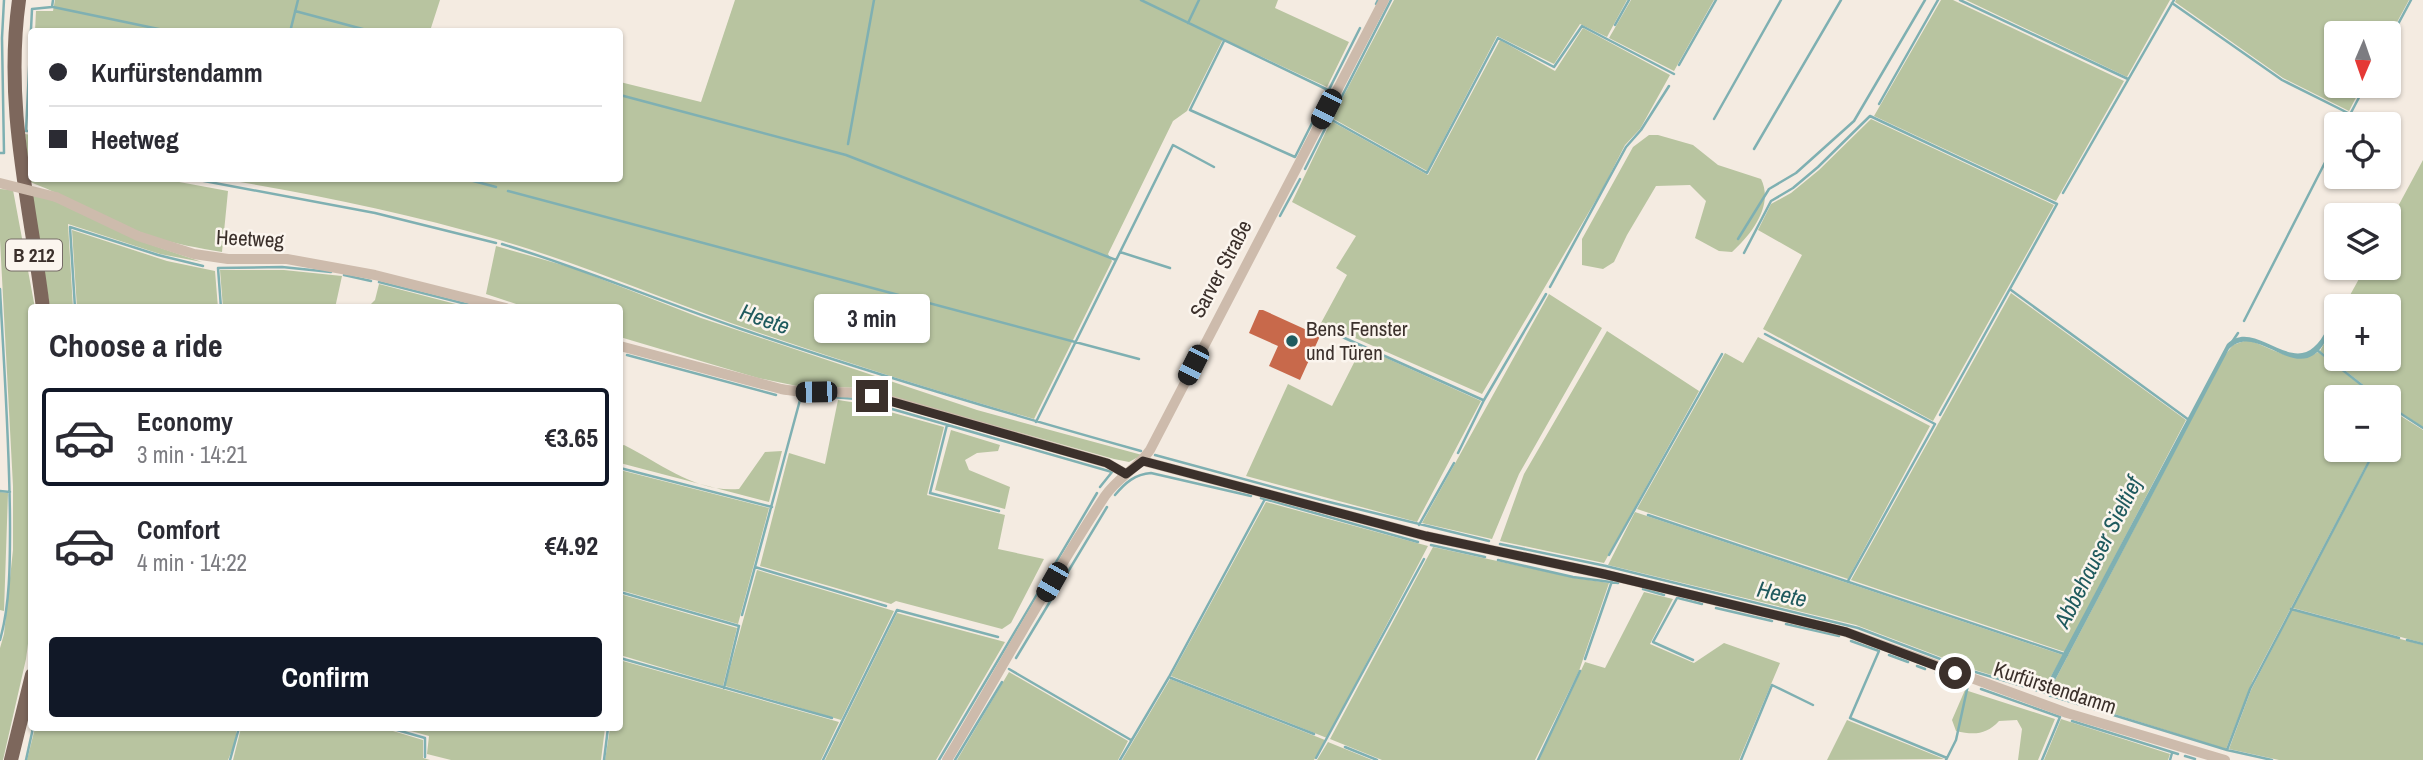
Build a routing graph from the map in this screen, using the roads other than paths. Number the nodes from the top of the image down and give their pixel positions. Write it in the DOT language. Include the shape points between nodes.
graph roads {
  1 [pos="19,0"];
  2 [pos="1384,0"];
  3 [pos="0,183"];
  4 [pos="42,304"];
  5 [pos="490,304"];
  6 [pos="623,347"];
  7 [pos="1143,461"];
  8 [pos="1126,474"];
  9 [pos="28,691"];
  10 [pos="11,760"];
  11 [pos="947,760"];
  12 [pos="2225,760"];
  1 -- 4 [label="main road, B 212" via="15,87 19,159"];
  2 -- 7 [label="street, Sarver Straße"];
  3 -- 5 [label="street, Heetweg, bridge" via="56,197 138,236 194,254 287,259"];
  6 -- 8 [label="street" via="795,392 853,391 1107,463"];
  7 -- 8 [label="street, Sarver Straße"];
  7 -- 12 [label="street, Kurfürstendamm" via="1426,536 1846,632 2067,713"];
  8 -- 11 [label="street, Sarver Straße" via="1107,493 1063,562"];
  9 -- 10 [label="main road"];
}
